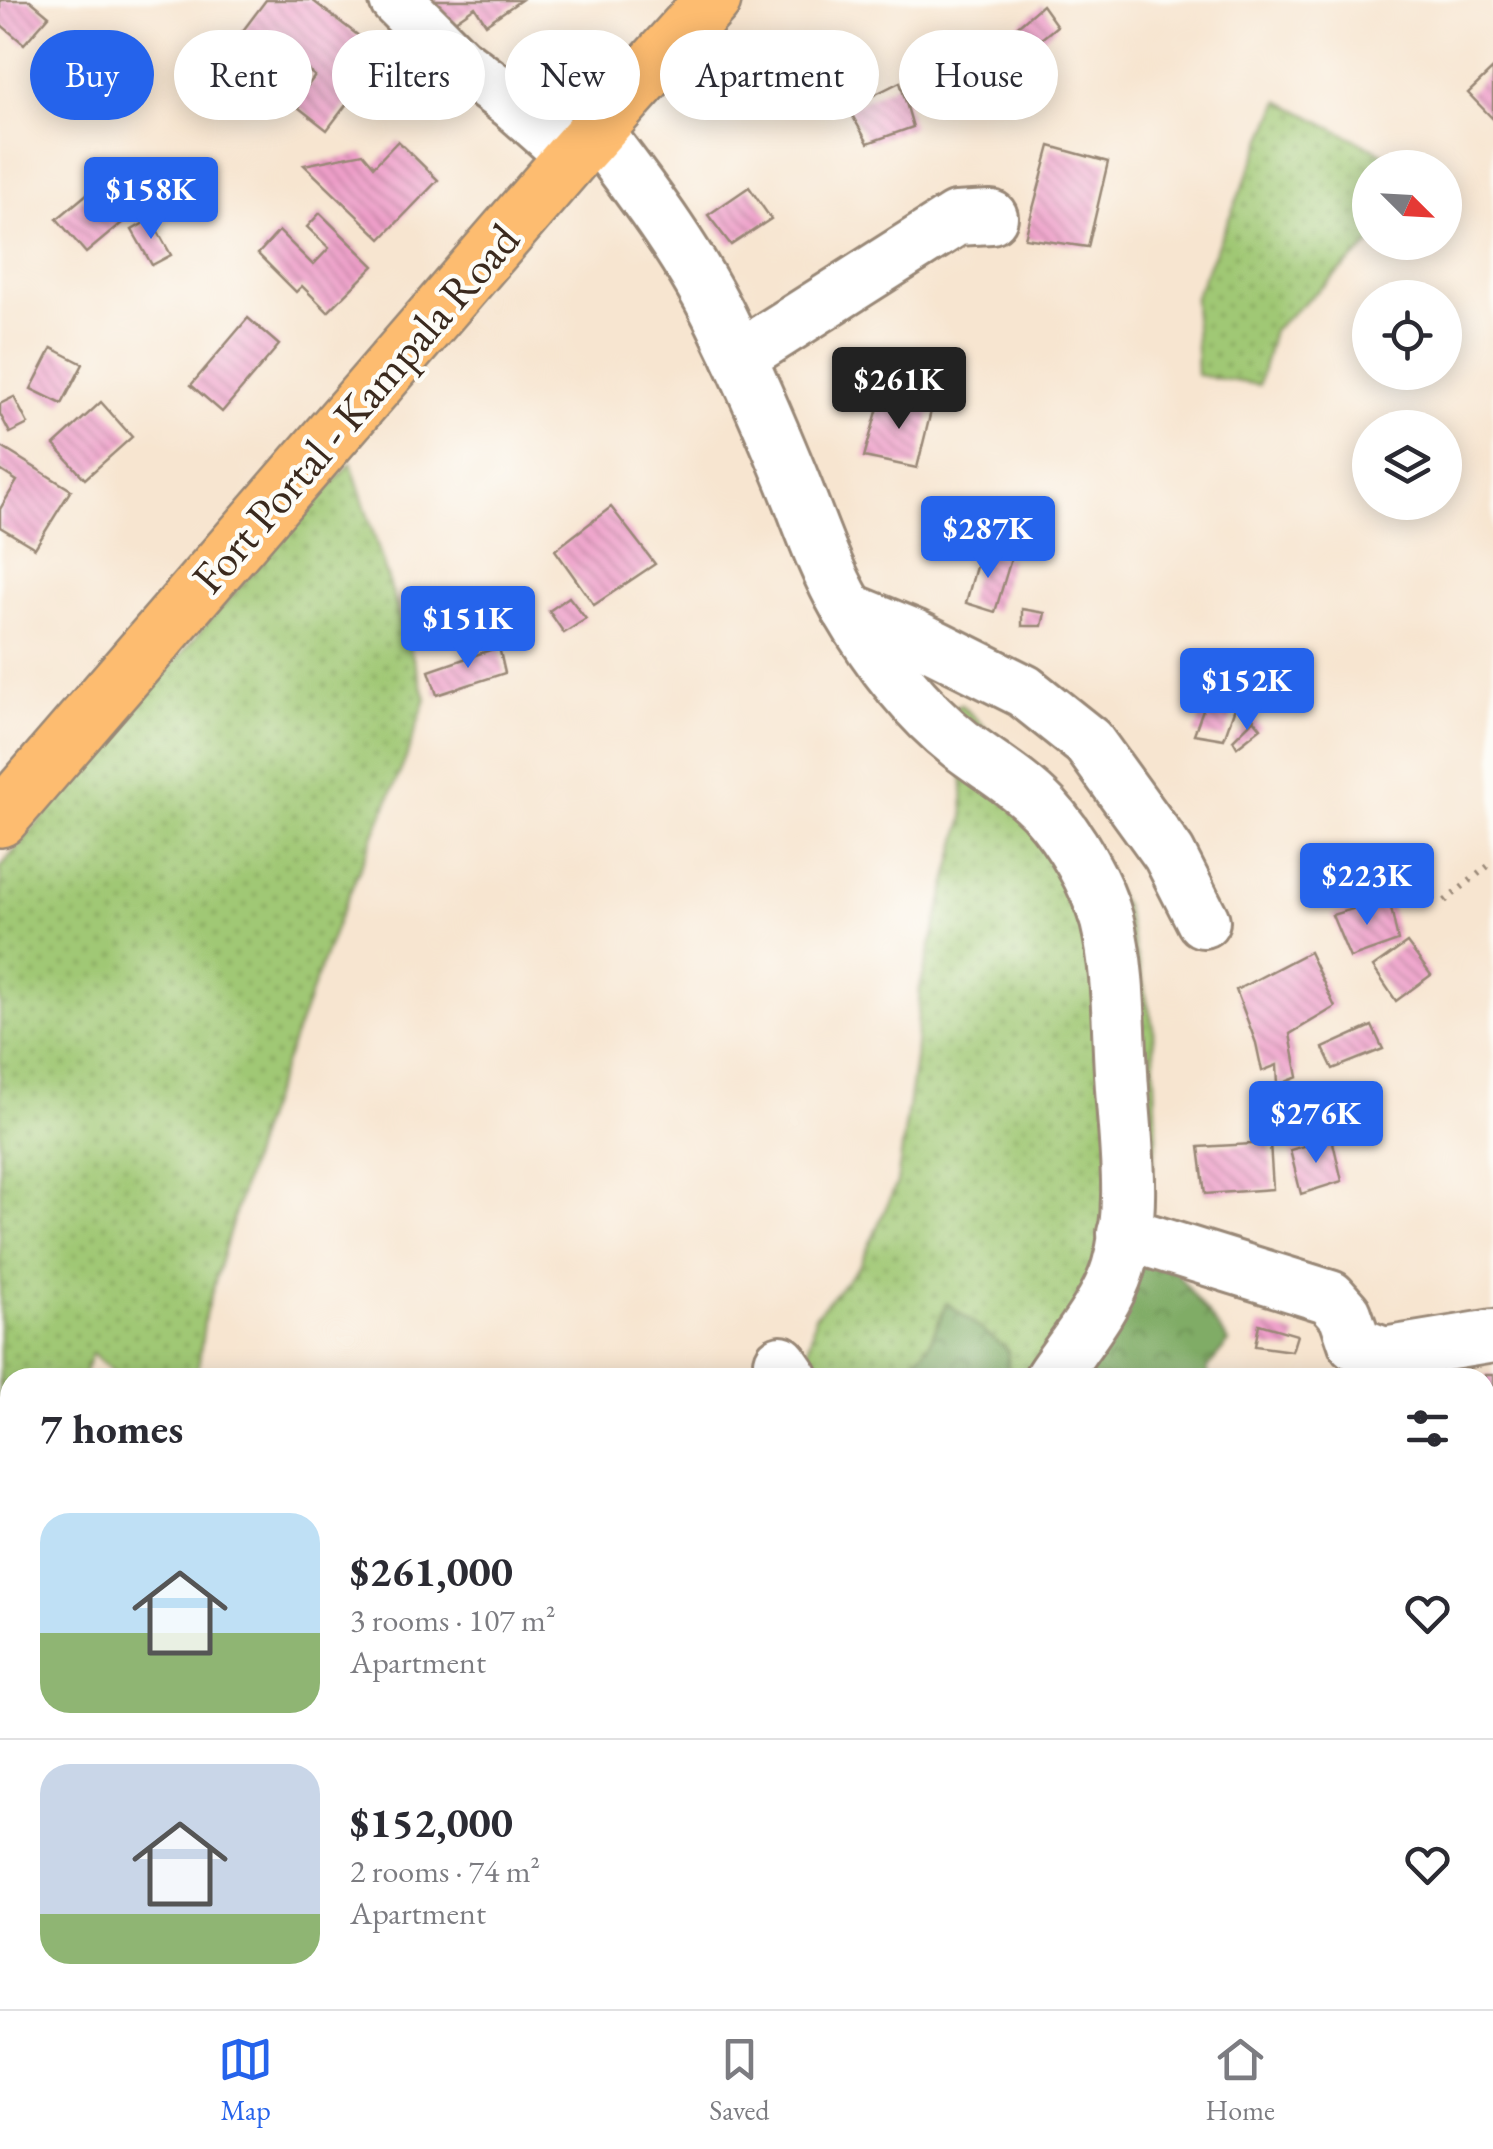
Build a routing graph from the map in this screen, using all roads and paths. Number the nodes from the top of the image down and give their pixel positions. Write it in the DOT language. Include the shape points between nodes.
graph roads {
  1 [pos="396,0"];
  2 [pos="713,0"];
  3 [pos="584,144"];
  4 [pos="990,217"];
  5 [pos="739,357"];
  6 [pos="848,609"];
  7 [pos="0,819"];
  8 [pos="1493,862"];
  9 [pos="1445,901"];
  10 [pos="1203,921"];
  11 [pos="1124,1233"];
  12 [pos="1493,1336"];
  13 [pos="1058,1368"];
  1 -- 3 [label="street" via="458,62"];
  2 -- 3 [label="highway, Fort Portal - Kampala Road"];
  3 -- 5 [label="street" via="667,226"];
  3 -- 7 [label="highway, Fort Portal - Kampala Road"];
  4 -- 5 [label="street" via="956,219"];
  5 -- 6 [label="street"];
  6 -- 10 [label="street" via="1024,690 1088,742 1169,854"];
  6 -- 11 [label="street" via="904,692 1045,810 1094,888 1107,922 1116,984 1128,1175"];
  8 -- 9 [label="path"];
  11 -- 12 [label="street" via="1330,1297 1346,1314 1355,1343 1384,1354"];
  11 -- 13 [label="street" via="1118,1269"];
}
